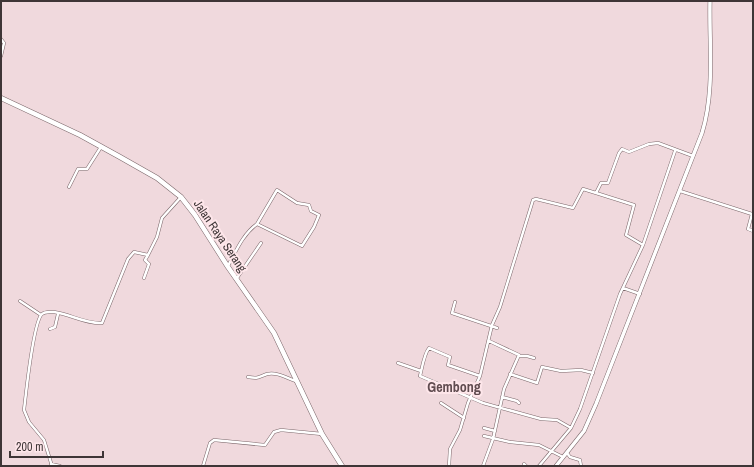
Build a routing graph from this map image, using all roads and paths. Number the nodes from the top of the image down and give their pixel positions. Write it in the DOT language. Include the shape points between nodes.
graph roads {
  1 [pos="710,1"];
  2 [pos="1,39"];
  3 [pos="1,56"];
  4 [pos="1,98"];
  5 [pos="101,146"];
  6 [pos="677,151"];
  7 [pos="693,156"];
  8 [pos="69,187"];
  9 [pos="680,191"];
  10 [pos="596,193"];
  11 [pos="181,197"];
  12 [pos="753,214"];
  13 [pos="257,224"];
  14 [pos="753,231"];
  15 [pos="261,243"];
  16 [pos="643,245"];
  17 [pos="148,255"];
  18 [pos="228,267"];
  19 [pos="144,278"];
  20 [pos="236,279"];
  21 [pos="625,289"];
  22 [pos="640,294"];
  23 [pos="20,301"];
  24 [pos="455,302"];
  25 [pos="58,314"];
  26 [pos="41,315"];
  27 [pos="492,325"];
  28 [pos="497,328"];
  29 [pos="50,329"];
  30 [pos="489,341"];
  31 [pos="519,356"];
  32 [pos="534,358"];
  33 [pos="398,363"];
  34 [pos="422,371"];
  35 [pos="593,373"];
  36 [pos="510,374"];
  37 [pos="480,376"];
  38 [pos="248,377"];
  39 [pos="298,382"];
  40 [pos="502,397"];
  41 [pos="470,398"];
  42 [pos="519,403"];
  43 [pos="441,404"];
  44 [pos="500,407"];
  45 [pos="464,418"];
  46 [pos="484,428"];
  47 [pos="571,428"];
  48 [pos="495,431"];
  49 [pos="322,434"];
  50 [pos="484,436"];
  51 [pos="493,439"];
  52 [pos="552,451"];
  53 [pos="567,453"];
  54 [pos="564,458"];
  55 [pos="51,465"];
  56 [pos="60,466"];
  57 [pos="203,466"];
  58 [pos="342,466"];
  59 [pos="449,466"];
  60 [pos="483,466"];
  61 [pos="539,466"];
  62 [pos="556,466"];
  63 [pos="581,466"];
  1 -- 7 [label="street" via="707,113"];
  2 -- 3 [label="street" via="4,47"];
  4 -- 5 [label="highway, Jalan Raya Serang"];
  5 -- 8 [label="street" via="88,169 78,169"];
  5 -- 11 [label="highway, Jalan Raya Serang" via="157,178"];
  6 -- 7 [label="street"];
  6 -- 10 [label="street" via="653,143 629,152 622,149 608,183 601,183"];
  6 -- 16 [label="street"];
  7 -- 9 [label="street"];
  9 -- 12 [label="street"];
  9 -- 22 [label="street"];
  10 -- 16 [label="street" via="634,205 626,235"];
  10 -- 27 [label="street" via="583,188 572,208 533,200"];
  11 -- 17 [label="street" via="162,218 157,237"];
  11 -- 18 [label="highway, Jalan Raya Serang"];
  12 -- 14 [label="street" via="748,229"];
  13 -- 13 [label="street" via="302,246 319,215 311,210 309,205 298,203 276,190"];
  13 -- 18 [label="street" via="245,235"];
  15 -- 20 [label="street"];
  16 -- 21 [label="street"];
  17 -- 19 [label="street" via="144,260 149,264"];
  17 -- 25 [label="street" via="134,252 128,259 102,323"];
  18 -- 20 [label="highway, Jalan Raya Serang"];
  20 -- 39 [label="highway, Jalan Raya Serang" via="274,333"];
  21 -- 22 [label="street"];
  21 -- 35 [label="street"];
  22 -- 53 [label="street" via="589,421"];
  23 -- 26 [label="street"];
  24 -- 27 [label="street" via="452,313"];
  25 -- 26 [label="street" via="44,312"];
  25 -- 29 [label="street" via="55,328"];
  26 -- 55 [label="street" via="36,328 24,410 29,422 44,440"];
  27 -- 28 [label="street"];
  27 -- 30 [label="street"];
  30 -- 31 [label="street"];
  30 -- 37 [label="street"];
  31 -- 32 [label="street"];
  31 -- 36 [label="street"];
  33 -- 34 [label="street"];
  34 -- 37 [label="street" via="424,356 429,348 450,357 448,365"];
  34 -- 41 [label="street" via="421,378"];
  35 -- 36 [label="street" via="542,367 537,383"];
  35 -- 47 [label="street"];
  36 -- 40 [label="street"];
  37 -- 41 [label="street"];
  38 -- 39 [label="street" via="260,379 268,374 279,374"];
  39 -- 49 [label="highway, Jalan Raya Serang"];
  40 -- 42 [label="street"];
  40 -- 44 [label="street"];
  41 -- 44 [label="street"];
  41 -- 45 [label="street"];
  43 -- 45 [label="street"];
  44 -- 47 [label="street" via="557,420"];
  44 -- 48 [label="street"];
  45 -- 59 [label="street" via="450,448"];
  46 -- 48 [label="street"];
  47 -- 52 [label="street"];
  48 -- 51 [label="street"];
  49 -- 57 [label="street" via="280,430 274,432 265,445 214,440 210,443"];
  49 -- 58 [label="highway, Jalan Raya Serang"];
  50 -- 51 [label="street"];
  51 -- 52 [label="street" via="539,445"];
  51 -- 60 [label="street"];
  52 -- 54 [label="street"];
  52 -- 61 [label="street"];
  53 -- 54 [label="street"];
  53 -- 63 [label="street" via="570,457 580,460"];
  54 -- 62 [label="street"];
  55 -- 56 [label="street"];
}
